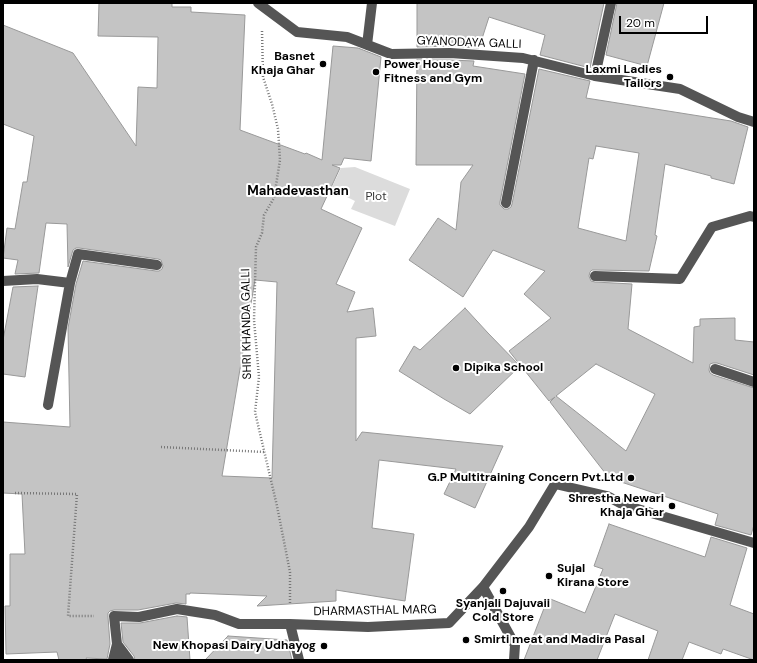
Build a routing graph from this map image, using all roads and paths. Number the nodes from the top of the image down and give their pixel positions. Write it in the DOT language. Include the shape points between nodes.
graph roads {
  1 [pos="258,3"];
  2 [pos="372,3"];
  3 [pos="611,3"];
  4 [pos="262,28"];
  5 [pos="367,45"];
  6 [pos="534,60"];
  7 [pos="595,76"];
  8 [pos="754,122"];
  9 [pos="506,204"];
  10 [pos="754,217"];
  11 [pos="157,265"];
  12 [pos="595,276"];
  13 [pos="3,281"];
  14 [pos="70,283"];
  15 [pos="715,369"];
  16 [pos="754,382"];
  17 [pos="48,405"];
  18 [pos="161,447"];
  19 [pos="264,452"];
  20 [pos="15,493"];
  21 [pos="754,542"];
  22 [pos="483,586"];
  23 [pos="114,616"];
  24 [pos="290,624"];
  25 [pos="117,644"];
  26 [pos="113,660"];
  27 [pos="120,660"];
  28 [pos="129,660"];
  29 [pos="299,660"];
  30 [pos="514,660"];
  1 -- 5 [label="street, GYANODAYA GALLI" via="297,32 347,37"];
  2 -- 5 [label="street"];
  3 -- 7 [label="street"];
  4 -- 19 [label="path, SHRI KHANDA GALLI" via="263,77 278,129 280,160 274,198 264,214 262,233 256,247 254,320 259,377 255,412"];
  5 -- 6 [label="street, GYANODAYA GALLI" via="391,54 450,53"];
  6 -- 7 [label="street, GYANODAYA GALLI"];
  6 -- 9 [label="street"];
  7 -- 8 [label="street, GYANODAYA GALLI" via="680,89"];
  10 -- 12 [label="street" via="712,227 680,279"];
  11 -- 14 [label="street" via="78,254"];
  13 -- 14 [label="street" via="38,279"];
  14 -- 17 [label="street"];
  15 -- 16 [label="street"];
  18 -- 19 [label="path"];
  19 -- 24 [label="path, SHRI KHANDA GALLI" via="290,572"];
  20 -- 23 [label="path" via="77,494 68,616"];
  21 -- 22 [label="street, DHARMASTHAL MARG" via="624,505 607,496 555,484 529,527"];
  22 -- 24 [label="street, DHARMASTHAL MARG" via="449,623 368,626"];
  22 -- 30 [label="street" via="515,646"];
  23 -- 24 [label="street, DHARMASTHAL MARG" via="139,617 177,609 215,615 239,624"];
  23 -- 25 [label="street"];
  24 -- 29 [label="street"];
  25 -- 26 [label="street"];
  25 -- 27 [label="street"];
  25 -- 28 [label="street"];
}
